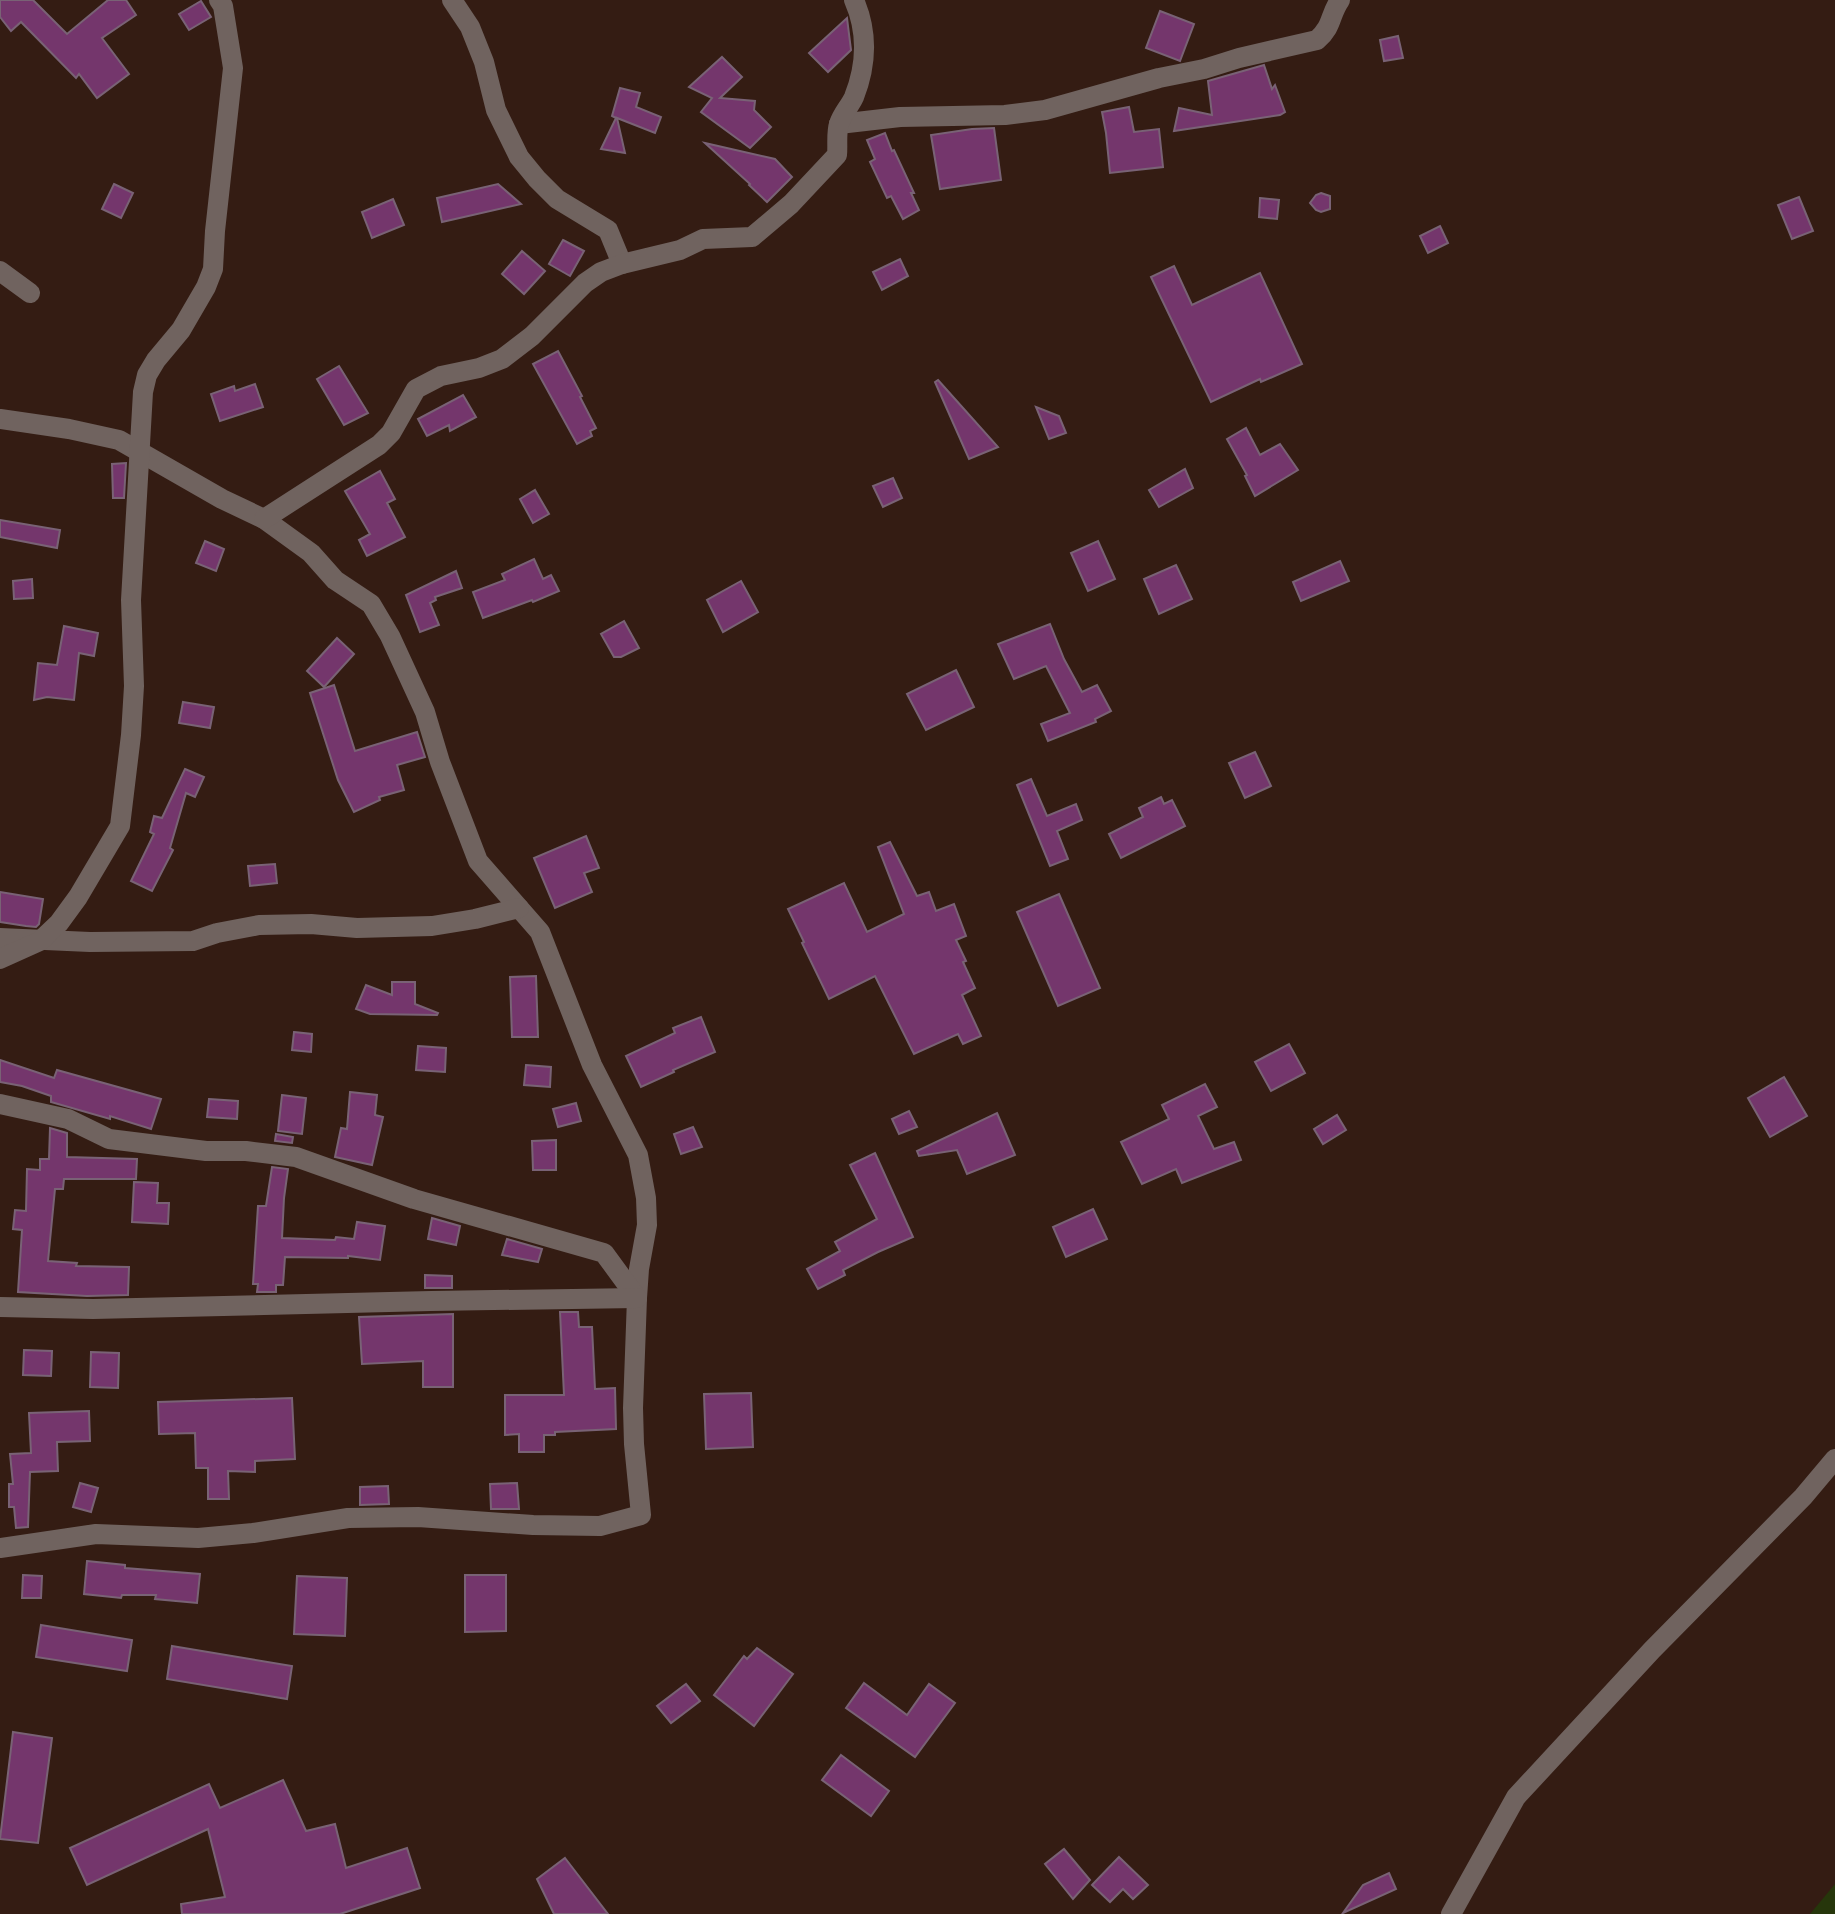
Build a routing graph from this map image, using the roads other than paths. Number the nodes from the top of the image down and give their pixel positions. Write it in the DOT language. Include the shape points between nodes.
graph roads {
  1 [pos="219,0"];
  2 [pos="452,0"];
  3 [pos="854,0"];
  4 [pos="1340,0"];
  5 [pos="839,124"];
  6 [pos="622,264"];
  7 [pos="0,271"];
  8 [pos="30,293"];
  9 [pos="0,419"];
  10 [pos="141,451"];
  11 [pos="264,519"];
  12 [pos="519,908"];
  13 [pos="0,938"];
  14 [pos="40,941"];
  15 [pos="0,959"];
  16 [pos="0,1104"];
  17 [pos="637,1298"];
  18 [pos="0,1307"];
  19 [pos="1835,1459"];
  20 [pos="0,1548"];
  21 [pos="1451,1914"];
  1 -- 10 [label="street" via="233,68 213,269 181,330 147,375"];
  2 -- 6 [label="street" via="470,27 496,110 519,157 557,199 608,230"];
  3 -- 5 [label="street" via="865,52 853,98"];
  4 -- 5 [label="street" via="1327,31 1317,40 1045,110"];
  5 -- 6 [label="street" via="837,155 752,237 703,239"];
  6 -- 11 [label="street" via="585,283 502,359 441,376 416,389 379,445"];
  7 -- 8 [label="street"];
  9 -- 10 [label="street" via="92,433"];
  10 -- 11 [label="street"];
  10 -- 14 [label="street" via="131,600 134,686 120,826 78,897"];
  11 -- 12 [label="street" via="371,604 425,712 478,861"];
  12 -- 14 [label="street" via="432,926 259,925 193,941"];
  12 -- 17 [label="street" via="540,932 592,1065 638,1155 647,1225"];
  13 -- 14 [label="street"];
  14 -- 15 [label="street"];
  16 -- 17 [label="street" via="68,1119 109,1139 296,1157 414,1199 604,1253"];
  17 -- 18 [label="street"];
  17 -- 20 [label="street" via="633,1408 641,1515 600,1526 348,1518 198,1538 96,1534"];
  19 -- 21 [label="street" via="1516,1797"];
}
